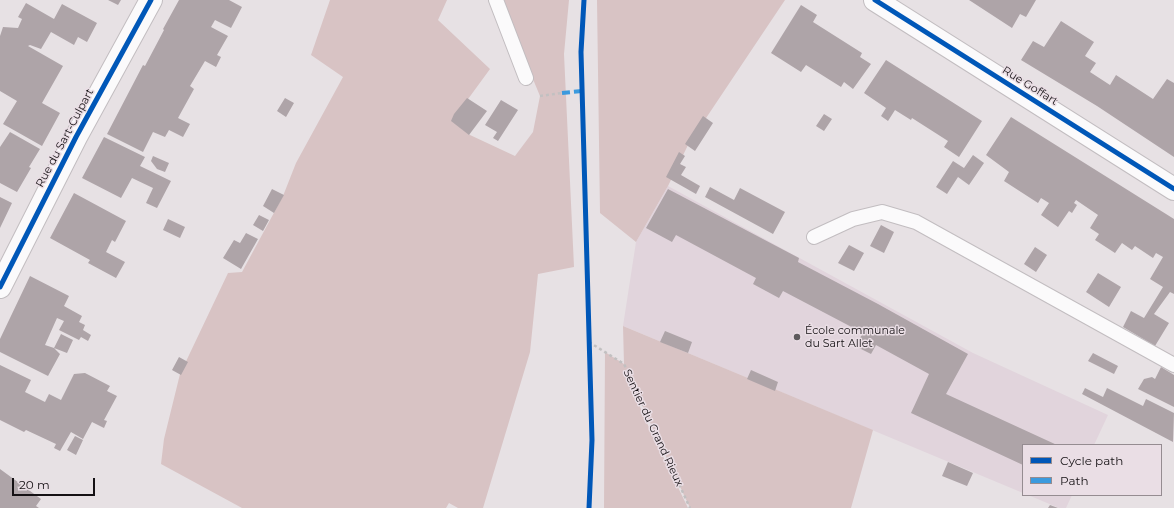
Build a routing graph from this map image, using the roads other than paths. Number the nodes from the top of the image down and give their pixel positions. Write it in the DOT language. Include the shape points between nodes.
graph roads {
  1 [pos="151,0"];
  2 [pos="496,0"];
  3 [pos="875,0"];
  4 [pos="526,78"];
  5 [pos="1174,189"];
  6 [pos="814,236"];
  7 [pos="0,287"];
  8 [pos="1174,365"];
  1 -- 7 [label="street, Rue du Sart-Culpart" via="76,137"];
  2 -- 4 [label="lane"];
  3 -- 5 [label="street, Rue Goffart"];
  6 -- 8 [label="lane" via="854,219 882,212 916,222"];
}
